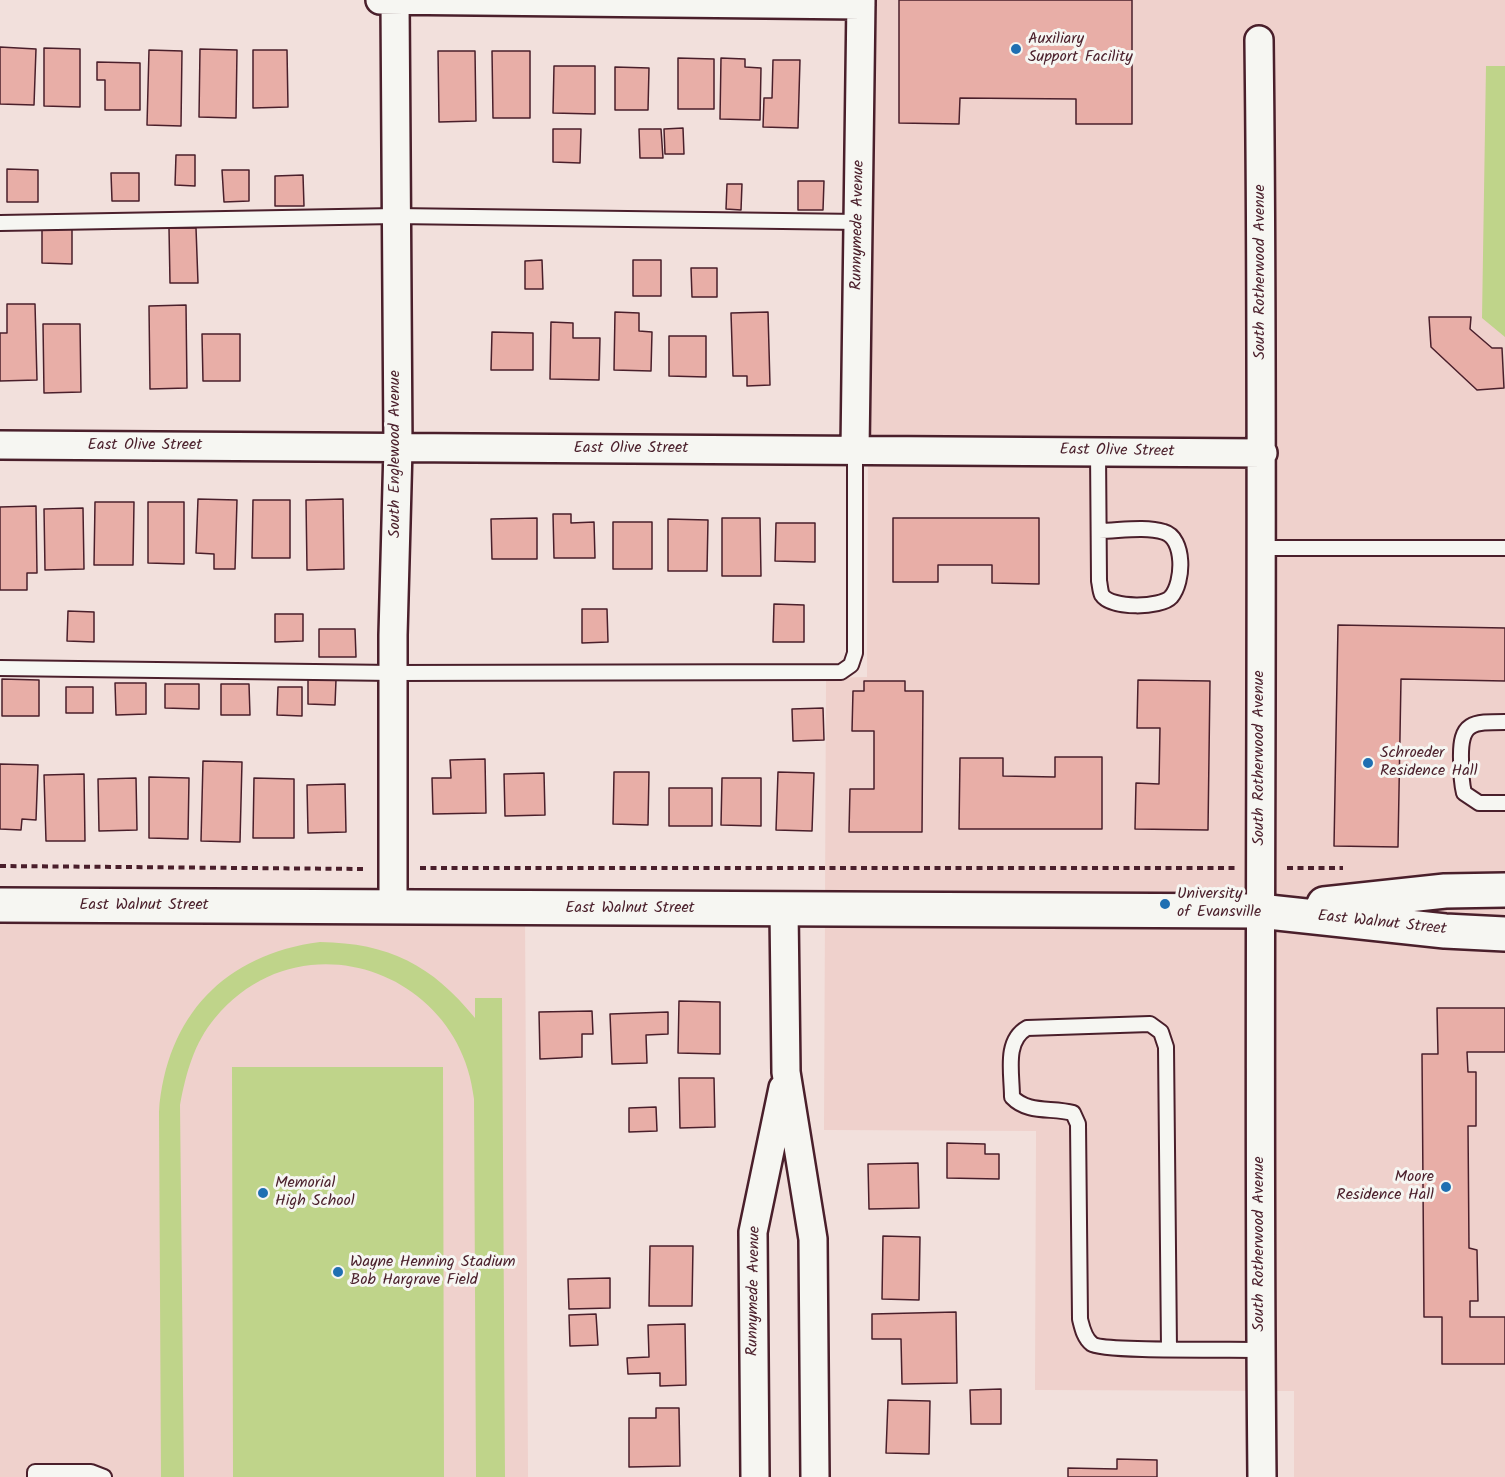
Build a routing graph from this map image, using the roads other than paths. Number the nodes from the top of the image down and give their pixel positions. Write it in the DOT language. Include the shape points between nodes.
graph roads {
  1 [pos="380,0"];
  2 [pos="395,0"];
  3 [pos="861,3"];
  4 [pos="1259,40"];
  5 [pos="395,216"];
  6 [pos="860,222"];
  7 [pos="0,223"];
  8 [pos="0,445"];
  9 [pos="398,448"];
  10 [pos="855,450"];
  11 [pos="1098,452"];
  12 [pos="1263,453"];
  13 [pos="1099,531"];
  14 [pos="1262,548"];
  15 [pos="1505,548"];
  16 [pos="0,668"];
  17 [pos="393,673"];
  18 [pos="1505,722"];
  19 [pos="1505,803"];
  20 [pos="1505,890"];
  21 [pos="0,905"];
  22 [pos="393,907"];
  23 [pos="784,909"];
  24 [pos="1259,912"];
  25 [pos="1505,934"];
  26 [pos="786,1072"];
  27 [pos="1169,1348"];
  28 [pos="1260,1350"];
  29 [pos="34,1477"];
  30 [pos="104,1477"];
  31 [pos="755,1477"];
  32 [pos="815,1477"];
  33 [pos="1262,1477"];
  1 -- 2 [label="street"];
  2 -- 3 [label="street"];
  2 -- 5 [label="street, South Englewood Avenue"];
  3 -- 6 [label="street, Runnymede Avenue"];
  4 -- 12 [label="street, South Rotherwood Avenue"];
  5 -- 6 [label="lane"];
  5 -- 7 [label="lane"];
  5 -- 9 [label="street, South Englewood Avenue"];
  6 -- 10 [label="street, Runnymede Avenue"];
  8 -- 9 [label="street, East Olive Street"];
  9 -- 10 [label="street, East Olive Street"];
  9 -- 17 [label="street, South Englewood Avenue"];
  10 -- 11 [label="street, East Olive Street"];
  10 -- 17 [label="lane" via="855,653 851,665 841,672"];
  11 -- 12 [label="street, East Olive Street"];
  11 -- 13 [label="lane"];
  12 -- 14 [label="street, South Rotherwood Avenue"];
  13 -- 13 [label="lane" via="1102,595 1121,605 1160,604 1170,598 1179,578 1178,546 1173,536 1162,531"];
  14 -- 15 [label="lane"];
  14 -- 24 [label="street, South Rotherwood Avenue"];
  16 -- 17 [label="lane"];
  17 -- 22 [label="street, South Englewood Avenue"];
  18 -- 19 [label="lane" via="1471,726 1463,732 1460,742 1464,793 1479,803"];
  20 -- 24 [label="street, East Walnut Street" via="1445,891"];
  21 -- 22 [label="street, East Walnut Street"];
  22 -- 23 [label="street, East Walnut Street"];
  23 -- 24 [label="street, East Walnut Street"];
  23 -- 26 [label="street, Runnymede Avenue"];
  24 -- 25 [label="street, East Walnut Street"];
  24 -- 28 [label="street, South Rotherwood Avenue"];
  26 -- 31 [label="street, Runnymede Avenue" via="753,1232"];
  26 -- 32 [label="street, Runnymede Avenue" via="813,1239"];
  27 -- 27 [label="lane" via="1106,1348 1092,1344 1084,1334 1080,1319 1078,1124 1073,1113 1031,1109 1012,1097 1011,1045 1017,1034 1027,1028 1150,1024 1161,1032 1166,1047"];
  27 -- 28 [label="lane"];
  28 -- 33 [label="street, South Rotherwood Avenue"];
  29 -- 30 [label="lane" via="34,1472 91,1472"];
}
